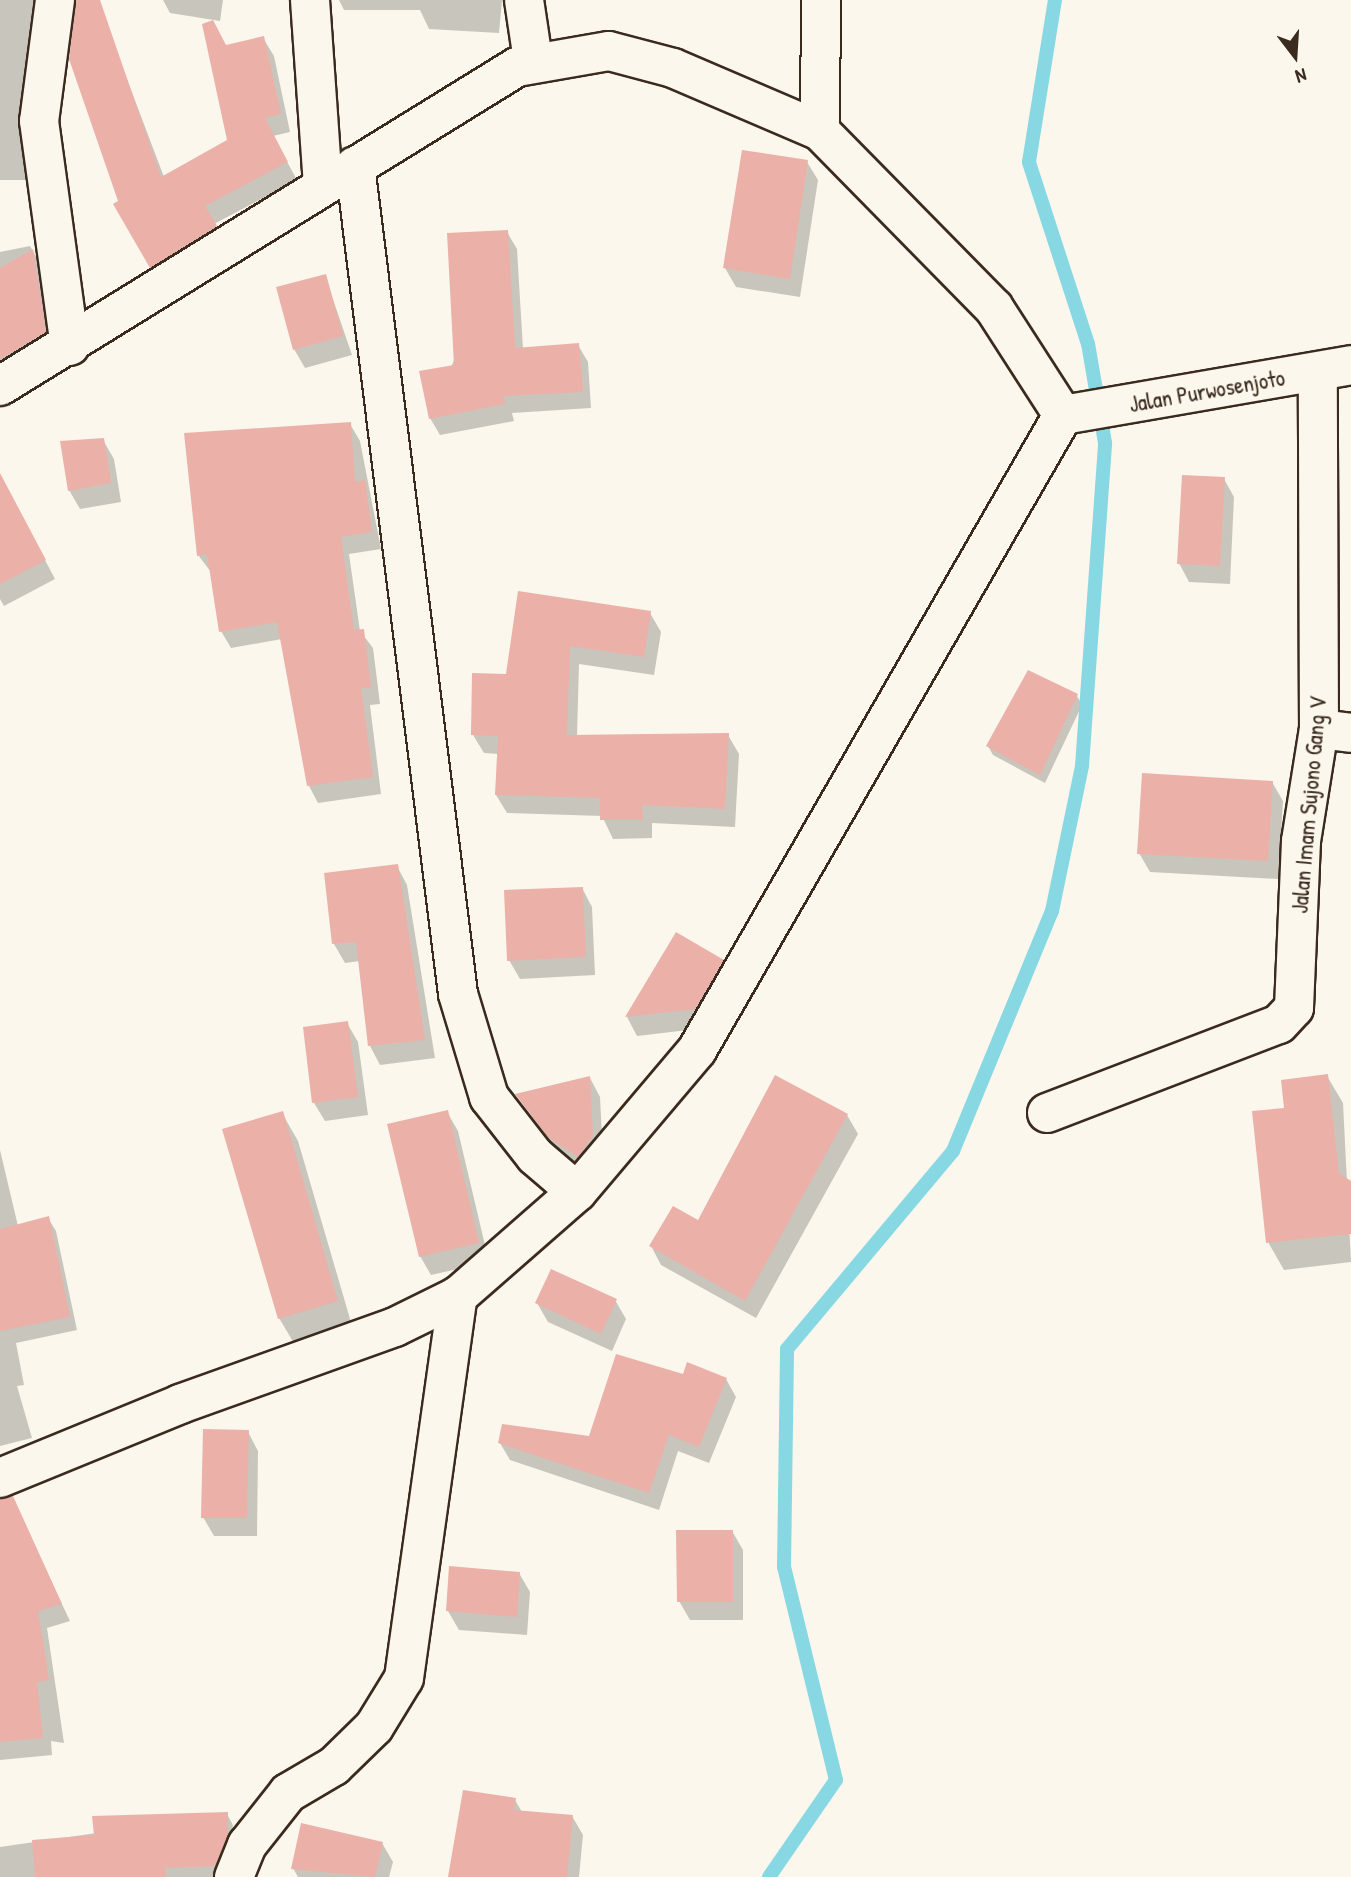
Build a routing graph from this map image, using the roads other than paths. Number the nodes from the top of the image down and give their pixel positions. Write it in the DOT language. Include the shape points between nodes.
graph roads {
  1 [pos="55,0"];
  2 [pos="310,0"];
  3 [pos="524,0"];
  4 [pos="821,0"];
  5 [pos="533,61"];
  6 [pos="820,131"];
  7 [pos="339,175"];
  8 [pos="70,346"];
  9 [pos="1335,368"];
  10 [pos="0,386"];
  11 [pos="1073,414"];
  12 [pos="1335,731"];
  13 [pos="1046,1113"];
  14 [pos="577,1192"];
  15 [pos="458,1296"];
  16 [pos="0,1478"];
  17 [pos="234,1877"];
  1 -- 8 [label="street" via="39,121"];
  2 -- 7 [label="street"];
  3 -- 5 [label="street"];
  4 -- 6 [label="street"];
  5 -- 6 [label="street" via="609,51 673,68"];
  5 -- 7 [label="street"];
  6 -- 11 [label="street" via="994,308"];
  7 -- 8 [label="street"];
  7 -- 14 [label="street" via="458,994 489,1097 535,1156"];
  8 -- 10 [label="street"];
  9 -- 11 [label="street, Jalan Purwosenjoto"];
  9 -- 12 [label="street, Jalan Imam Sujono Gang V"];
  11 -- 14 [label="street" via="697,1050"];
  12 -- 13 [label="street, Jalan Imam Sujono Gang V" via="1301,841 1289,1018"];
  14 -- 15 [label="street"];
  15 -- 16 [label="street" via="394,1327 180,1404"];
  15 -- 17 [label="street" via="404,1678 374,1727 334,1766 288,1793 247,1845"];
}
